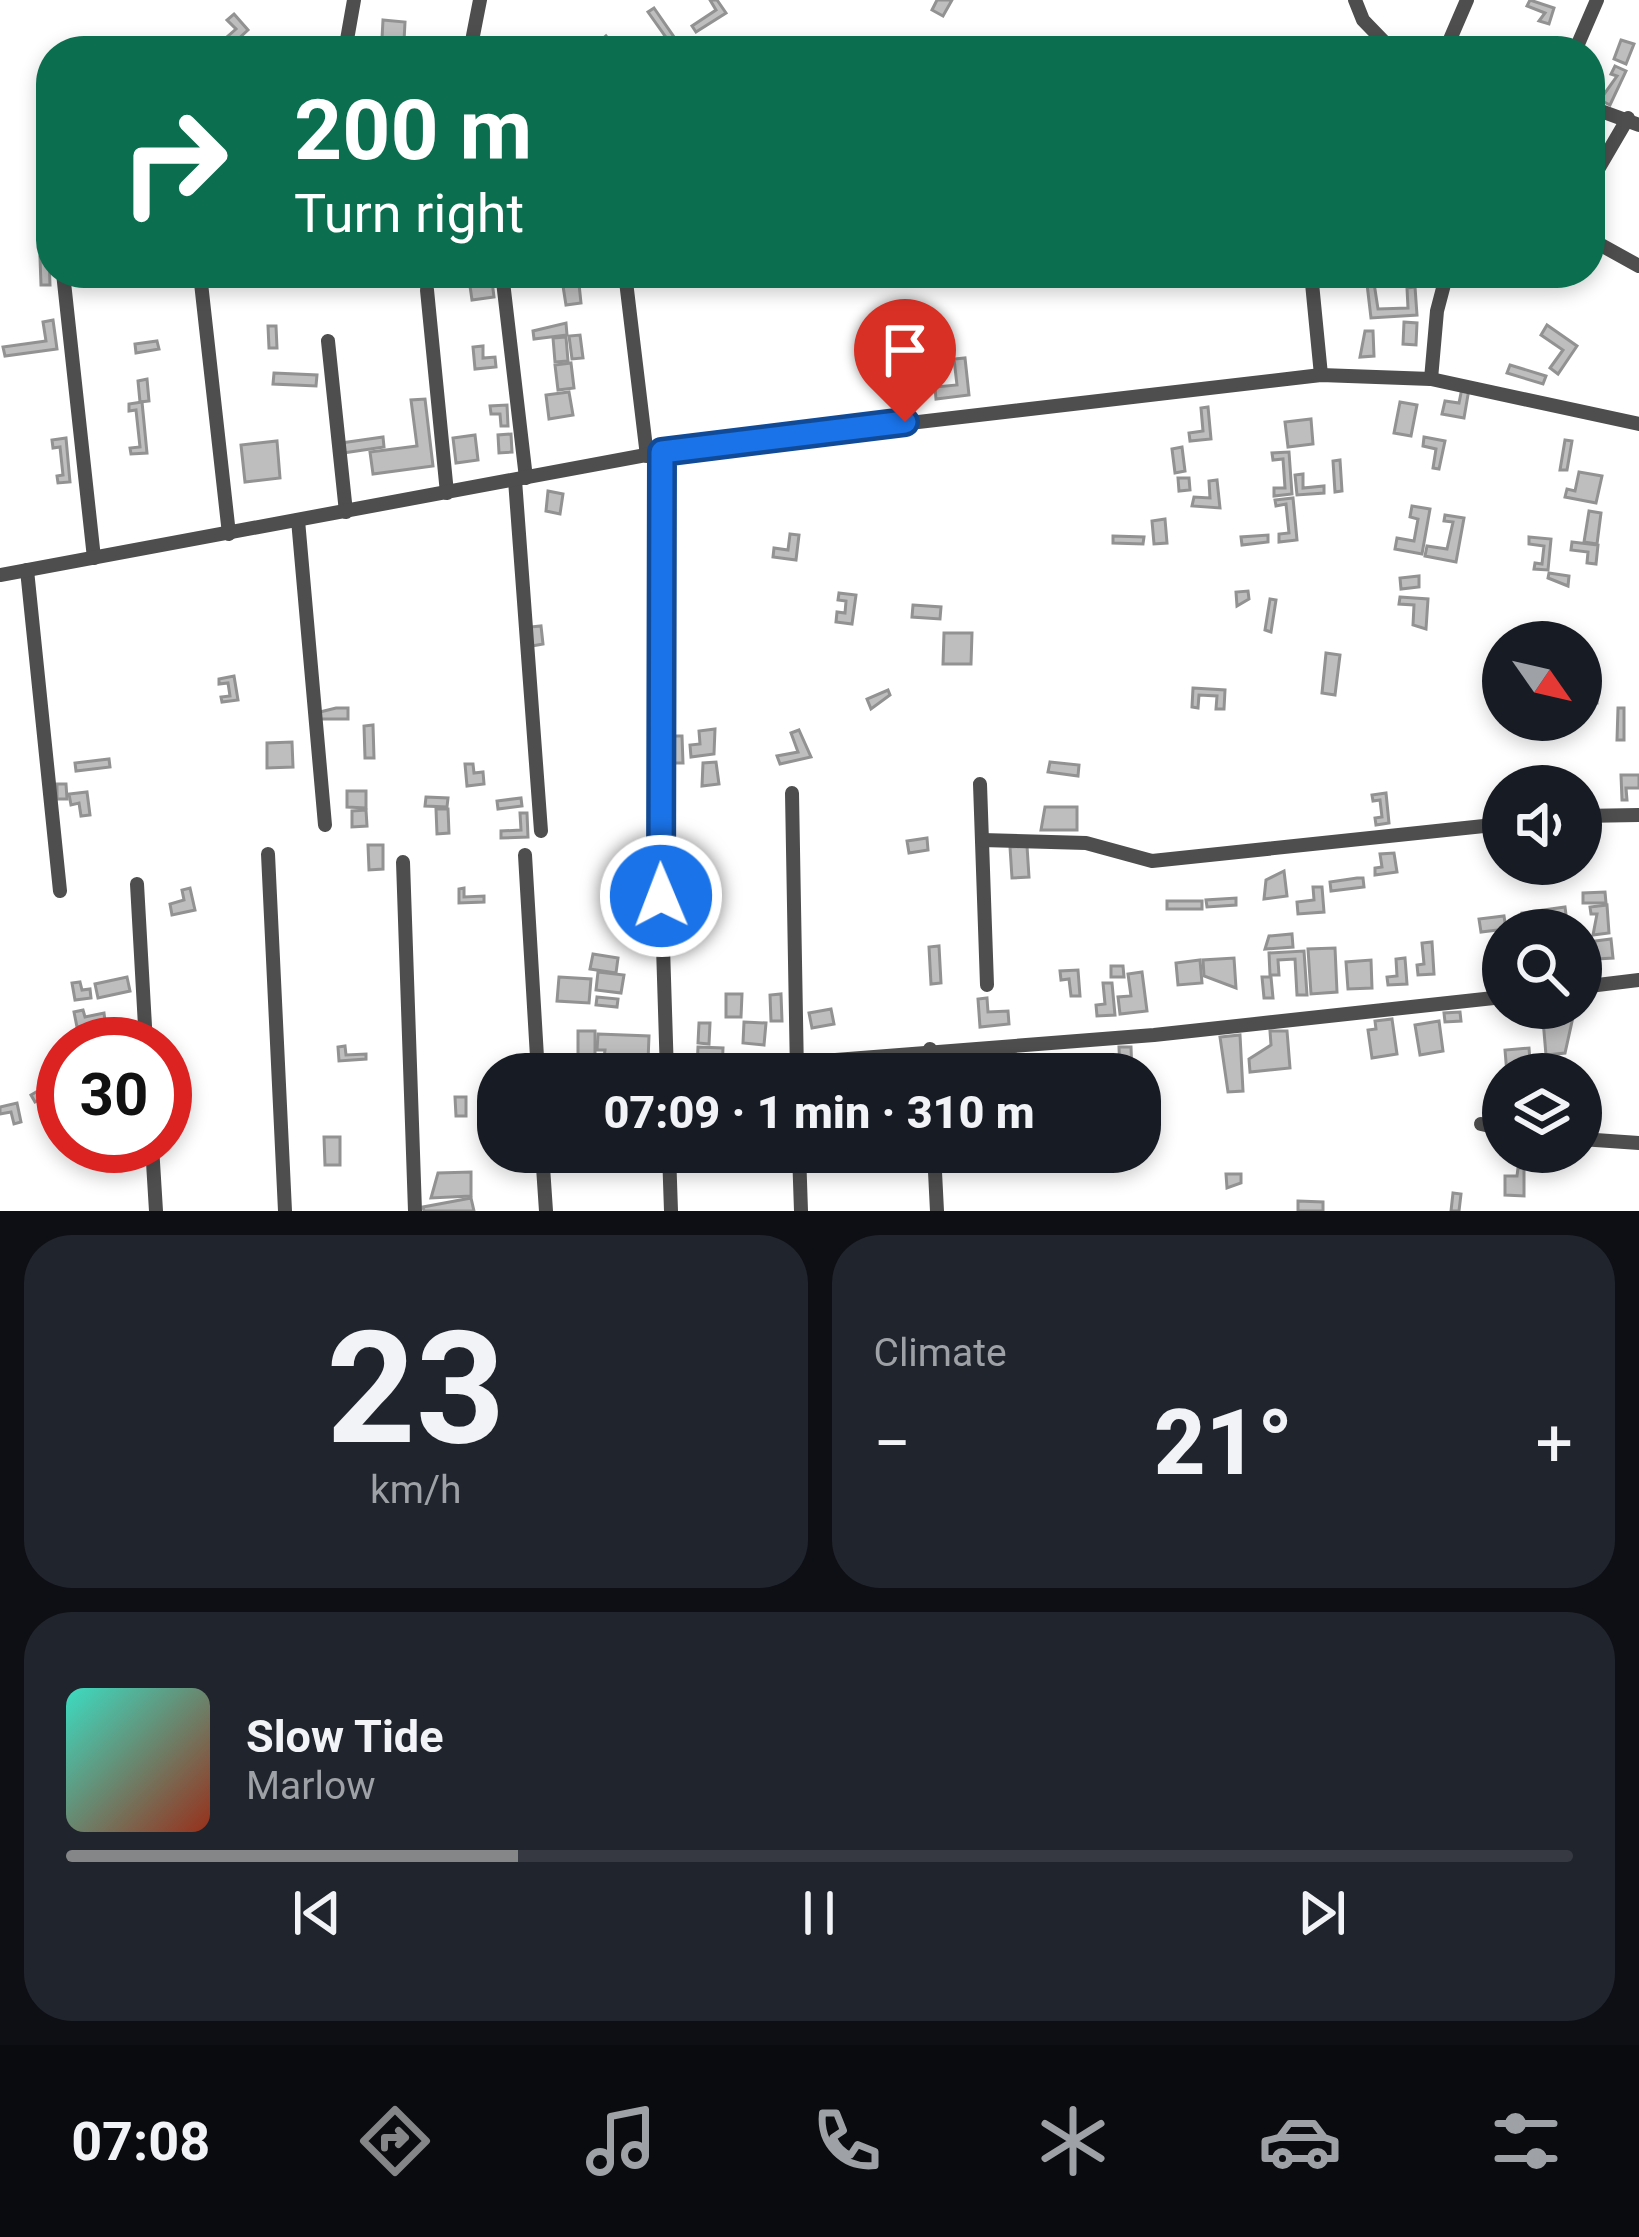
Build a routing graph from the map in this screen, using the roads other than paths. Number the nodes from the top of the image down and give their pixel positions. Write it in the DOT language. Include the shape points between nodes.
graph roads {
  1 [pos="354,0"];
  2 [pos="480,0"];
  3 [pos="1354,0"];
  4 [pos="1467,0"];
  5 [pos="1597,0"];
  6 [pos="348,36"];
  7 [pos="473,36"];
  8 [pos="1378,36"];
  9 [pos="1451,36"];
  10 [pos="1581,36"];
  11 [pos="1633,122"];
  12 [pos="1605,162"];
  13 [pos="1605,247"];
  14 [pos="1639,266"];
  15 [pos="65,288"];
  16 [pos="202,288"];
  17 [pos="503,288"];
  18 [pos="627,288"];
  19 [pos="1312,288"];
  20 [pos="1444,288"];
  21 [pos="427,290"];
  22 [pos="328,340"];
  23 [pos="1321,375"];
  24 [pos="1431,379"];
  25 [pos="1639,424"];
  26 [pos="655,454"];
  27 [pos="520,479"];
  28 [pos="447,493"];
  29 [pos="346,512"];
  30 [pos="298,520"];
  31 [pos="229,533"];
  32 [pos="94,558"];
  33 [pos="27,570"];
  34 [pos="0,575"];
  35 [pos="980,784"];
  36 [pos="792,793"];
  37 [pos="1639,815"];
  38 [pos="1602,816"];
  39 [pos="325,825"];
  40 [pos="1482,826"];
  41 [pos="541,831"];
  42 [pos="982,840"];
  43 [pos="268,854"];
  44 [pos="525,855"];
  45 [pos="403,862"];
  46 [pos="137,884"];
  47 [pos="60,891"];
  48 [pos="1639,980"];
  49 [pos="1602,984"];
  50 [pos="987,985"];
  51 [pos="1482,999"];
  52 [pos="144,1017"];
  53 [pos="930,1049"];
  54 [pos="537,1053"];
  55 [pos="666,1053"];
  56 [pos="797,1053"];
  57 [pos="903,1053"];
  58 [pos="930,1053"];
  59 [pos="1602,1140"];
  60 [pos="1639,1143"];
  61 [pos="154,1173"];
  62 [pos="543,1173"];
  63 [pos="670,1173"];
  64 [pos="800,1173"];
  65 [pos="935,1173"];
  66 [pos="156,1211"];
  67 [pos="285,1211"];
  68 [pos="415,1211"];
  69 [pos="546,1211"];
  70 [pos="671,1211"];
  71 [pos="801,1211"];
  72 [pos="937,1211"];
  1 -- 6 [label="street"];
  2 -- 7 [label="street"];
  3 -- 8 [label="street"];
  4 -- 9 [label="street"];
  5 -- 10 [label="street"];
  11 -- 12 [label="street"];
  13 -- 14 [label="street"];
  15 -- 32 [label="street"];
  16 -- 31 [label="street"];
  17 -- 27 [label="street"];
  18 -- 26 [label="street"];
  19 -- 23 [label="street"];
  20 -- 24 [label="street"];
  21 -- 28 [label="street"];
  22 -- 29 [label="street"];
  23 -- 24 [label="street"];
  23 -- 26 [label="street"];
  24 -- 25 [label="street"];
  26 -- 27 [label="street"];
  26 -- 55 [label="street"];
  27 -- 28 [label="street"];
  27 -- 41 [label="street"];
  28 -- 29 [label="street"];
  29 -- 30 [label="street"];
  30 -- 31 [label="street"];
  30 -- 39 [label="street"];
  31 -- 32 [label="street"];
  32 -- 33 [label="street"];
  33 -- 34 [label="street"];
  33 -- 47 [label="street"];
  35 -- 42 [label="street"];
  36 -- 56 [label="street"];
  37 -- 38 [label="street"];
  40 -- 42 [label="street" via="1152,861 1086,843"];
  42 -- 50 [label="street"];
  43 -- 67 [label="street"];
  44 -- 54 [label="street"];
  45 -- 68 [label="street"];
  46 -- 52 [label="street"];
  48 -- 49 [label="street"];
  51 -- 53 [label="street" via="1154,1035"];
  53 -- 57 [label="street"];
  53 -- 58 [label="street"];
  59 -- 60 [label="street"];
  61 -- 66 [label="street"];
  62 -- 69 [label="street"];
  63 -- 70 [label="street"];
  64 -- 71 [label="street"];
  65 -- 72 [label="street"];
}
